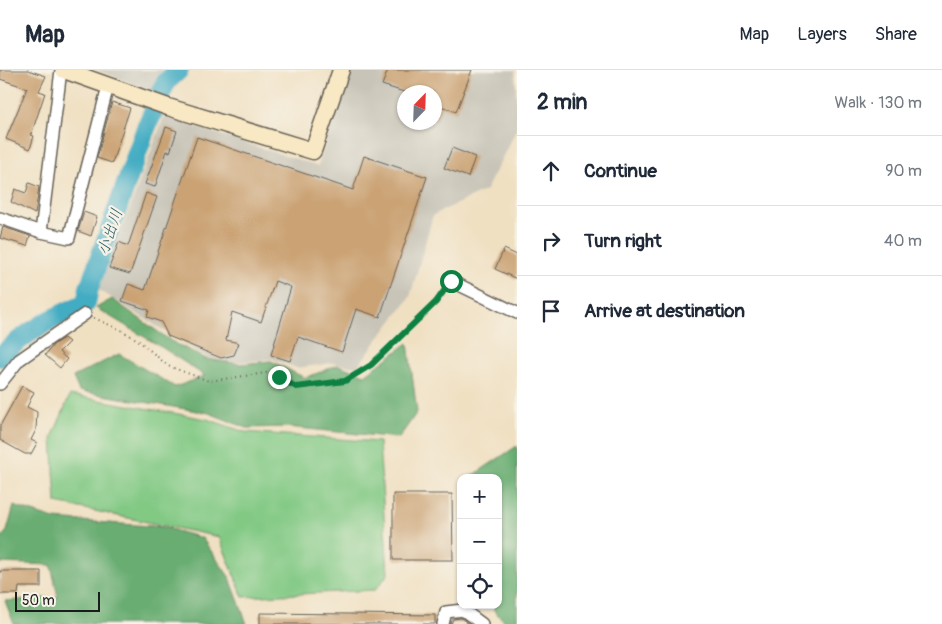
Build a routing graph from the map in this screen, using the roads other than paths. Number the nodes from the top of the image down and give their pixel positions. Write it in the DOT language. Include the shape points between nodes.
graph roads {
  1 [pos="62,70"];
  2 [pos="341,70"];
  3 [pos="108,86"];
  4 [pos="0,218"];
  5 [pos="42,232"];
  6 [pos="451,281"];
  7 [pos="517,313"];
  8 [pos="84,314"];
  9 [pos="0,384"];
  10 [pos="443,624"];
  11 [pos="482,624"];
  1 -- 3 [label="street"];
  1 -- 5 [label="street"];
  2 -- 3 [label="street" via="313,151"];
  3 -- 5 [label="street" via="69,238"];
  4 -- 5 [label="street"];
  6 -- 7 [label="street"];
  8 -- 9 [label="street" via="19,360"];
  10 -- 11 [label="street" via="446,612 463,610"];
}
